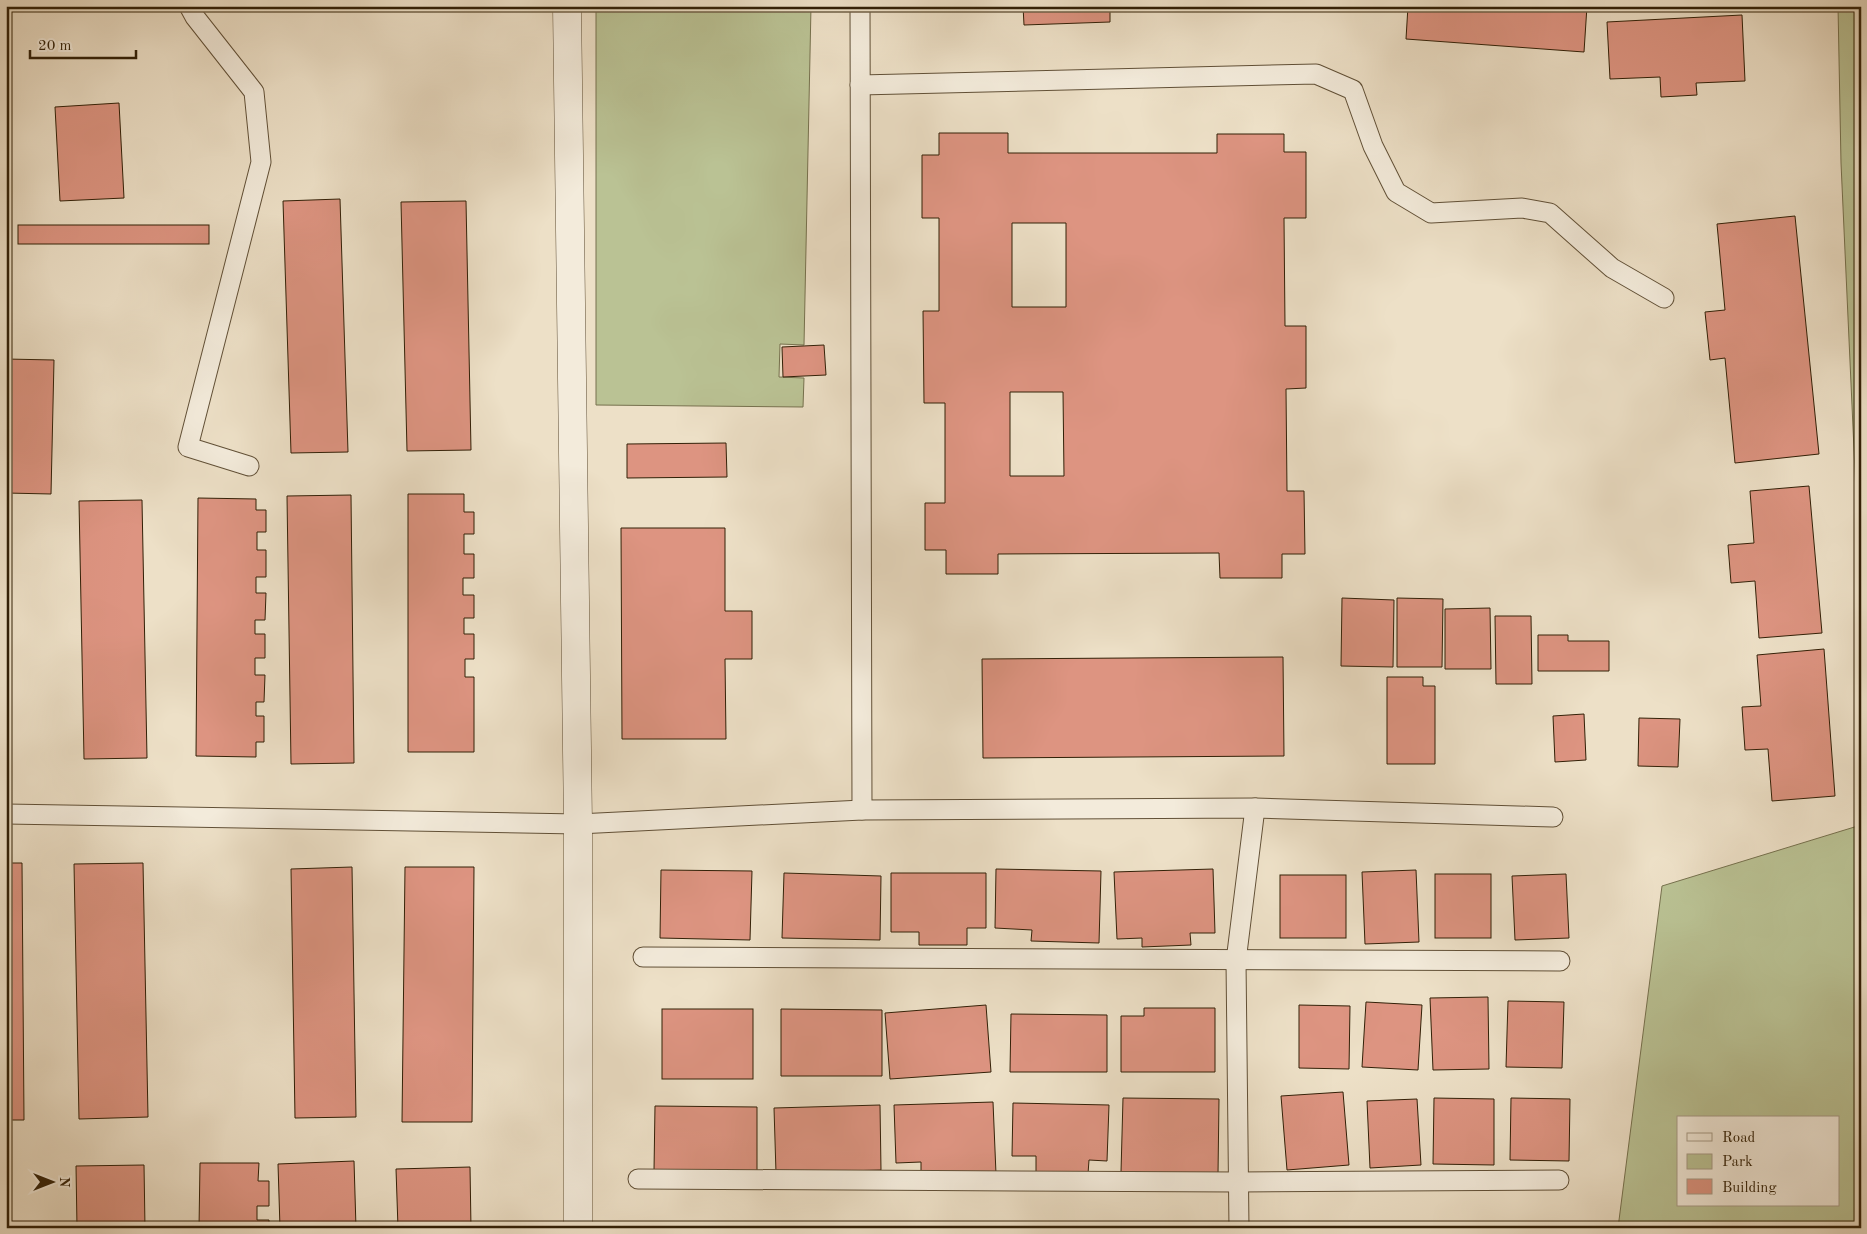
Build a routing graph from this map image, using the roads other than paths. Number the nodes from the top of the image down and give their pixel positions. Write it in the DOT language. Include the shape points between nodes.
graph roads {
  1 [pos="189,6"];
  2 [pos="567,6"];
  3 [pos="860,6"];
  4 [pos="860,85"];
  5 [pos="1664,298"];
  6 [pos="248,466"];
  7 [pos="1255,808"];
  8 [pos="862,810"];
  9 [pos="6,814"];
  10 [pos="1554,817"];
  11 [pos="578,824"];
  12 [pos="643,957"];
  13 [pos="1236,961"];
  14 [pos="1560,961"];
  15 [pos="638,1178"];
  16 [pos="1559,1180"];
  17 [pos="1238,1182"];
  18 [pos="578,1228"];
  19 [pos="1239,1228"];
  1 -- 6 [label="lane" via="194,17 254,92 262,162 188,447"];
  2 -- 11 [label="street"];
  3 -- 4 [label="lane"];
  4 -- 5 [label="lane" via="1316,74 1353,90 1373,146 1396,192 1431,213 1522,208 1550,213 1612,268"];
  4 -- 8 [label="lane"];
  7 -- 8 [label="lane"];
  7 -- 10 [label="lane"];
  7 -- 13 [label="lane"];
  8 -- 11 [label="lane"];
  9 -- 11 [label="lane"];
  11 -- 18 [label="street"];
  12 -- 13 [label="lane"];
  13 -- 14 [label="lane"];
  13 -- 17 [label="lane"];
  15 -- 17 [label="lane"];
  16 -- 17 [label="lane"];
  17 -- 19 [label="lane"];
}
